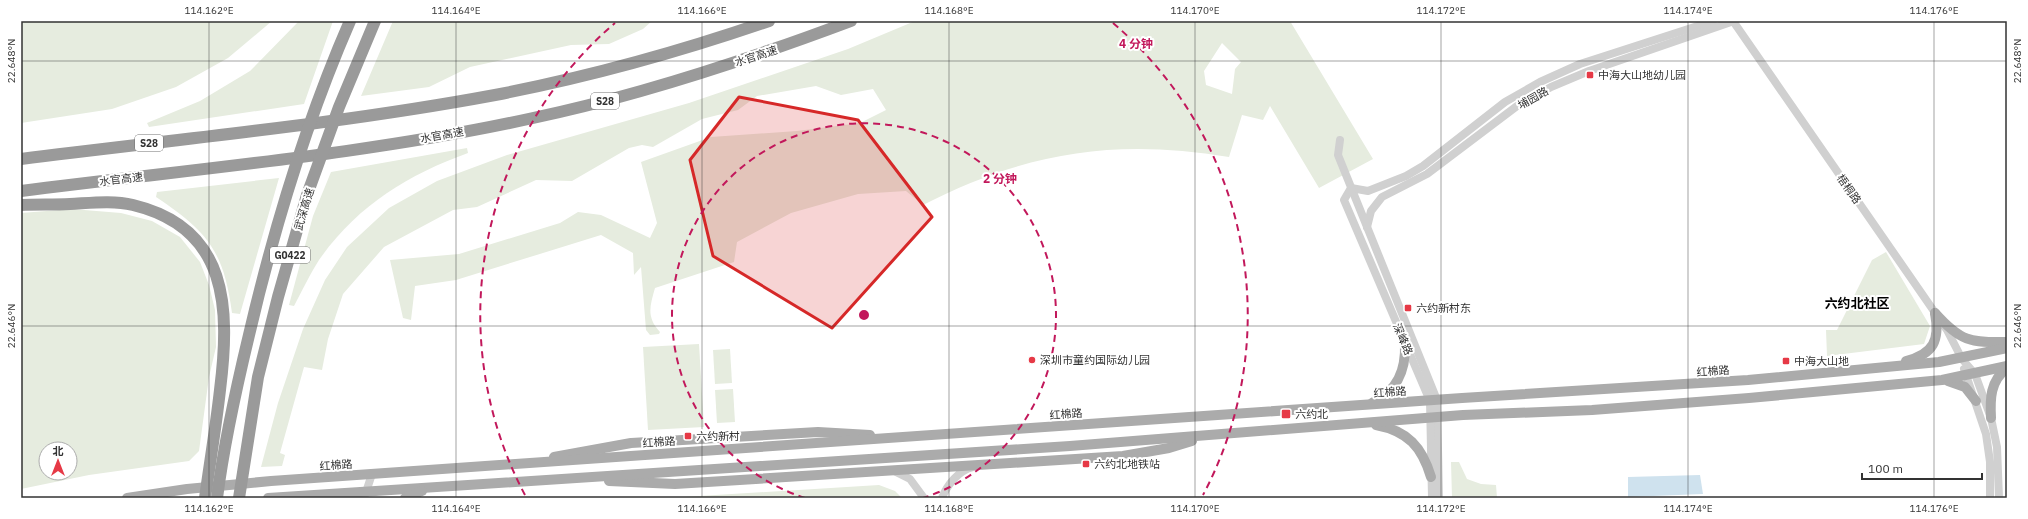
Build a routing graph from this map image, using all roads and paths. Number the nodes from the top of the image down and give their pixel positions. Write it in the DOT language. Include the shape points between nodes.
graph roads {
  1 [pos="350,21"];
  2 [pos="375,21"];
  3 [pos="769,21"];
  4 [pos="851,21"];
  5 [pos="1713,21"];
  6 [pos="1734,21"];
  7 [pos="1340,140"];
  8 [pos="21,159"];
  9 [pos="1351,188"];
  10 [pos="21,191"];
  11 [pos="21,204"];
  12 [pos="1367,227"];
  13 [pos="1934,313"];
  14 [pos="2007,342"];
  15 [pos="1406,343"];
  16 [pos="2007,348"];
  17 [pos="1962,359"];
  18 [pos="2007,367"];
  19 [pos="1872,369"];
  20 [pos="1970,375"];
  21 [pos="1942,380"];
  22 [pos="1434,400"];
  23 [pos="1976,401"];
  24 [pos="1367,405"];
  25 [pos="1434,418"];
  26 [pos="1991,418"];
  27 [pos="1358,424"];
  28 [pos="1212,435"];
  29 [pos="982,464"];
  30 [pos="891,470"];
  31 [pos="372,474"];
  32 [pos="1431,477"];
  33 [pos="567,479"];
  34 [pos="432,487"];
  35 [pos="321,494"];
  36 [pos="369,495"];
  37 [pos="127,498"];
  38 [pos="205,498"];
  39 [pos="217,498"];
  40 [pos="239,498"];
  41 [pos="268,498"];
  42 [pos="333,498"];
  43 [pos="405,498"];
  44 [pos="924,498"];
  45 [pos="942,498"];
  46 [pos="1432,498"];
  47 [pos="1439,498"];
  48 [pos="1990,498"];
  49 [pos="1999,498"];
  1 -- 39 [label="highway, 武深高速 / G0422" via="315,109 281,211 258,293 224,446"];
  2 -- 40 [label="highway, 武深高速 / G0422" via="307,195 258,377"];
  3 -- 8 [label="highway, S28" via="692,47 576,78 495,95 278,128"];
  4 -- 10 [label="highway, 水官高速 / S28" via="772,51 614,99 531,119 351,150"];
  5 -- 9 [label="street, 埔园路" via="1599,58 1540,82 1505,102 1423,166 1406,176 1368,191"];
  6 -- 12 [label="street, 埔园路" via="1589,71 1518,106 1427,174 1382,197 1371,211"];
  6 -- 13 [label="street, 梧桐路"];
  7 -- 9 [label="street, 深峰路" via="1338,155"];
  9 -- 12 [label="street, 深峰路"];
  9 -- 15 [label="street, 深峰路" via="1344,200"];
  11 -- 38 [label="highway" via="131,204 155,211 173,221 190,233 204,250 222,291 225,340"];
  12 -- 22 [label="street, 深峰路"];
  13 -- 14 [label="main road" via="1962,338 1983,343"];
  13 -- 17 [label="street, 梧桐路" via="1947,330"];
  13 -- 19 [label="main road" via="1936,340 1925,354"];
  15 -- 22 [label="street, 深峰路"];
  15 -- 24 [label="main road" via="1406,358 1398,383 1380,399"];
  16 -- 17 [label="main road, 红棉路"];
  17 -- 19 [label="main road, 红棉路"];
  17 -- 20 [label="street, 梧桐路"];
  18 -- 20 [label="main road"];
  18 -- 26 [label="main road" via="1995,382 1991,392"];
  19 -- 22 [label="main road, 红棉路" via="1622,389"];
  20 -- 21 [label="main road"];
  20 -- 23 [label="street, 梧桐路"];
  20 -- 26 [label="street, 梧桐路"];
  21 -- 23 [label="main road" via="1965,388"];
  21 -- 25 [label="main road" via="1592,410"];
  22 -- 24 [label="main road, 红棉路"];
  22 -- 25 [label="street, 深峰路"];
  23 -- 48 [label="street, 梧桐路" via="1989,448"];
  24 -- 31 [label="main road, 红棉路"];
  25 -- 27 [label="main road"];
  25 -- 32 [label="street, 深峰路"];
  25 -- 47 [label="street, 深峰路"];
  26 -- 49 [label="street, 梧桐路" via="1998,447"];
  27 -- 28 [label="main road"];
  27 -- 32 [label="main road" via="1389,428 1408,438 1419,448"];
  28 -- 29 [label="main road" via="1146,453"];
  28 -- 33 [label="main road"];
  29 -- 30 [label="main road"];
  29 -- 45 [label="street" via="959,474 950,483"];
  30 -- 33 [label="main road" via="675,484"];
  30 -- 44 [label="street" via="910,479"];
  31 -- 36 [label="street"];
  31 -- 37 [label="main road, 红棉路" via="187,489"];
  32 -- 46 [label="street, 深峰路"];
  33 -- 34 [label="main road"];
  34 -- 36 [label="main road"];
  34 -- 43 [label="main road"];
  35 -- 36 [label="main road"];
  35 -- 41 [label="main road"];
  35 -- 42 [label="main road"];
}
